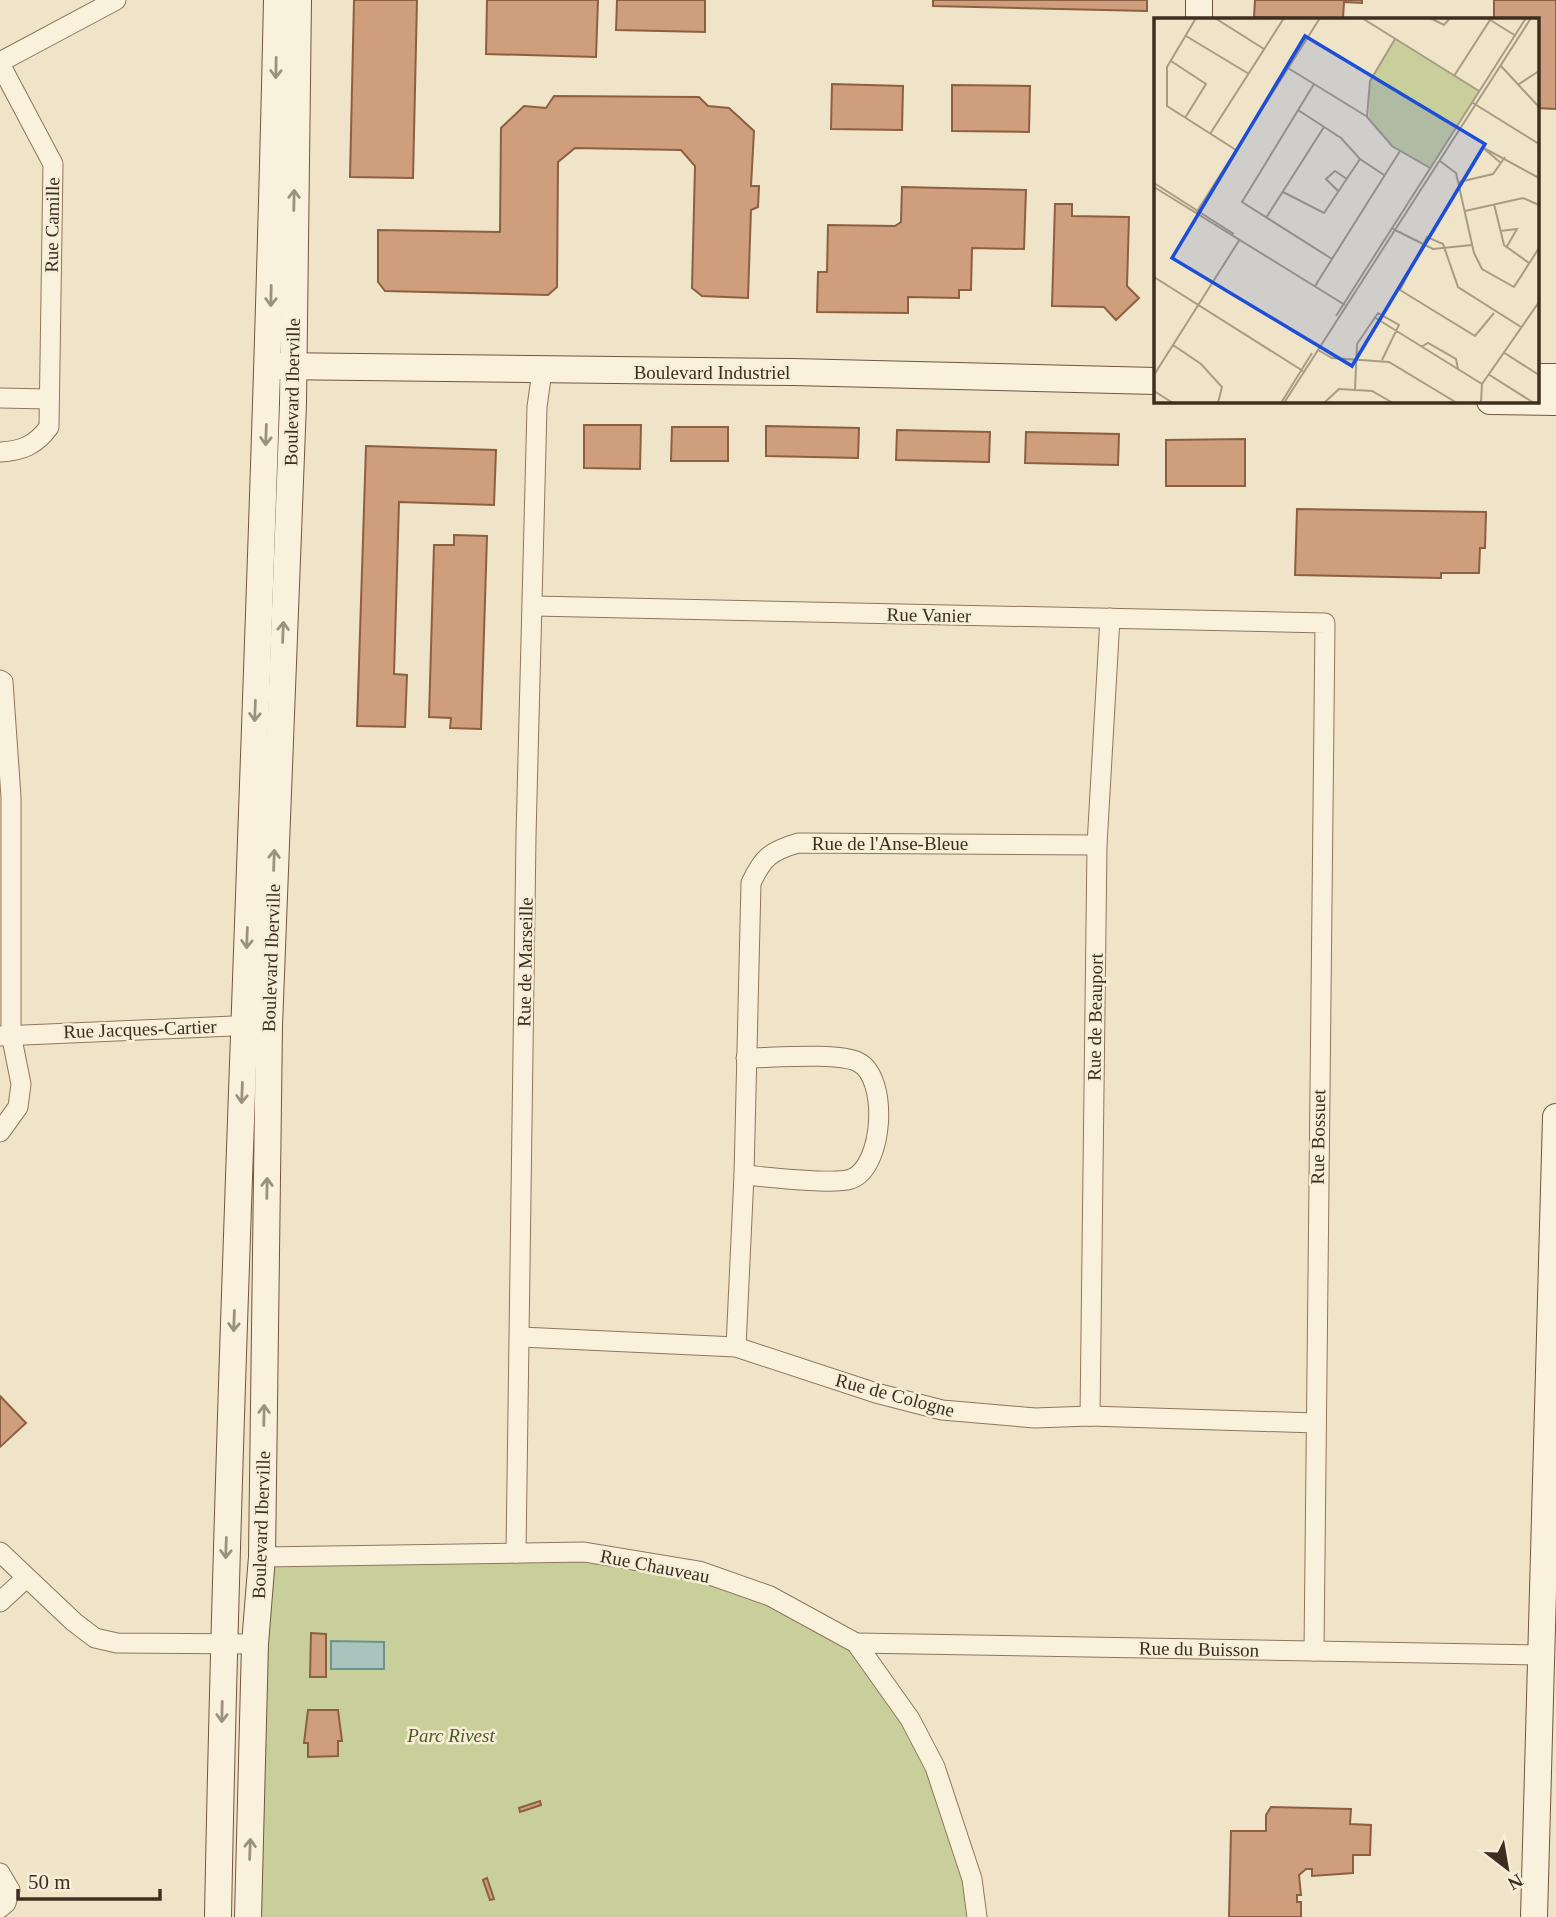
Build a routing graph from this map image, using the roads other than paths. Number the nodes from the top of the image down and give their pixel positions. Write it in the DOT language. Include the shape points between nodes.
graph roads {
  1 [pos="116,0"];
  2 [pos="278,0"];
  3 [pos="298,0"];
  4 [pos="1199,0"];
  5 [pos="1199,18"];
  6 [pos="0,63"];
  7 [pos="281,366"];
  8 [pos="542,370"];
  9 [pos="1538,377"];
  10 [pos="1556,377"];
  11 [pos="1154,381"];
  12 [pos="0,398"];
  13 [pos="49,398"];
  14 [pos="1538,402"];
  15 [pos="1556,402"];
  16 [pos="0,452"];
  17 [pos="534,607"];
  18 [pos="1110,618"];
  19 [pos="1325,623"];
  20 [pos="0,680"];
  21 [pos="1097,845"];
  22 [pos="257,1025"];
  23 [pos="6,1035"];
  24 [pos="746,1058"];
  25 [pos="1556,1117"];
  26 [pos="0,1132"];
  27 [pos="744,1175"];
  28 [pos="521,1337"];
  29 [pos="736,1347"];
  30 [pos="1090,1416"];
  31 [pos="1315,1423"];
  32 [pos="0,1552"];
  33 [pos="516,1553"];
  34 [pos="262,1557"];
  35 [pos="25,1579"];
  36 [pos="0,1602"];
  37 [pos="223,1643"];
  38 [pos="856,1643"];
  39 [pos="255,1644"];
  40 [pos="1314,1651"];
  41 [pos="1541,1656"];
  42 [pos="0,1873"];
  43 [pos="0,1908"];
  44 [pos="218,1917"];
  45 [pos="248,1917"];
  46 [pos="977,1917"];
  47 [pos="1534,1917"];
  1 -- 6 [label="street"];
  2 -- 7 [label="street, Boulevard Iberville, one-way"];
  7 -- 3 [label="street, Boulevard Iberville, one-way"];
  4 -- 5 [label="street"];
  6 -- 13 [label="street, Rue Camille" via="53,164"];
  7 -- 8 [label="street, Boulevard Industriel"];
  7 -- 22 [label="street, Boulevard Iberville"];
  8 -- 11 [label="street, Boulevard Industriel"];
  8 -- 17 [label="street, Rue de Marseille"];
  9 -- 10 [label="street"];
  12 -- 13 [label="street"];
  13 -- 16 [label="street, Rue Camille" via="49,427 40,439 25,449"];
  14 -- 15 [label="street"];
  17 -- 18 [label="street, Rue Vanier"];
  17 -- 28 [label="street, Rue de Marseille" via="526,836"];
  18 -- 19 [label="street, Rue Vanier"];
  18 -- 21 [label="street, Rue de Beauport"];
  19 -- 31 [label="street, Rue Bossuet"];
  20 -- 23 [label="street" via="11,797"];
  21 -- 24 [label="street, Rue de l'Anse-Bleue" via="798,843 774,850 759,865 751,883"];
  21 -- 30 [label="street, Rue de Beauport"];
  22 -- 23 [label="street, Rue Jacques-Cartier"];
  34 -- 22 [label="street, Boulevard Iberville, one-way"];
  22 -- 37 [label="street, Boulevard Iberville, one-way"];
  23 -- 26 [label="street" via="20,1084 18,1107"];
  24 -- 27 [label="street, Rue de l'Anse-Bleue"];
  24 -- 27 [label="street" via="858,1062 878,1093 877,1142 866,1168 851,1179"];
  25 -- 41 [label="street"];
  27 -- 29 [label="street, Rue de l'Anse-Bleue"];
  28 -- 29 [label="street, Rue de Cologne"];
  28 -- 33 [label="street, Rue de Marseille"];
  29 -- 30 [label="street, Rue de Cologne" via="942,1410 1035,1418"];
  30 -- 31 [label="street, Rue de Cologne"];
  31 -- 40 [label="street, Rue Bossuet"];
  32 -- 35 [label="street"];
  33 -- 34 [label="street, Rue Chauveau"];
  33 -- 38 [label="street, Rue Chauveau" via="584,1552 699,1571 770,1596"];
  34 -- 39 [label="street, Boulevard Iberville"];
  35 -- 36 [label="street"];
  35 -- 37 [label="street" via="95,1638 117,1643"];
  37 -- 39 [label="street"];
  37 -- 44 [label="street, Boulevard Iberville, one-way"];
  38 -- 40 [label="street, Rue du Buisson"];
  38 -- 46 [label="street, Rue Chauveau" via="910,1719 935,1767 972,1879"];
  45 -- 39 [label="street, Boulevard Iberville, one-way"];
  40 -- 41 [label="street, Rue du Buisson"];
  41 -- 47 [label="street"];
  42 -- 43 [label="street" via="10,1890"];
}
